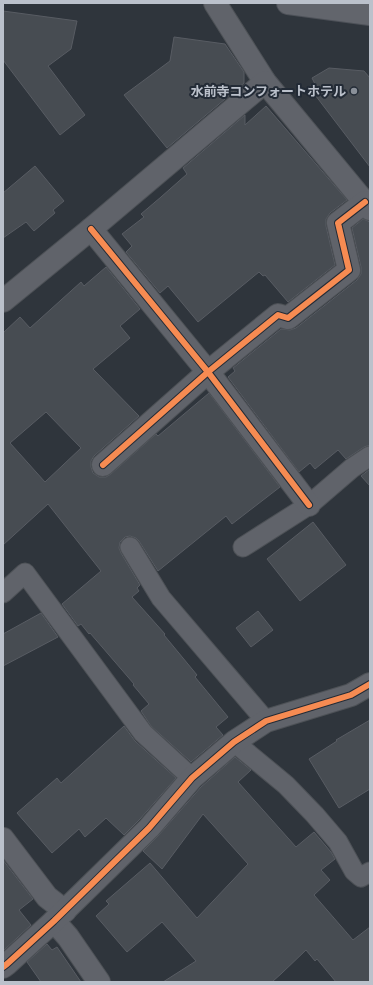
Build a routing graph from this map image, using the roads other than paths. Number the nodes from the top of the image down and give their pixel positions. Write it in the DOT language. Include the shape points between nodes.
graph roads {
  1 [pos="215,3"];
  2 [pos="288,3"];
  3 [pos="370,14"];
  4 [pos="265,82"];
  5 [pos="368,206"];
  6 [pos="91,229"];
  7 [pos="3,301"];
  8 [pos="208,372"];
  9 [pos="370,456"];
  10 [pos="103,466"];
  11 [pos="309,505"];
  12 [pos="130,547"];
  13 [pos="243,547"];
  14 [pos="3,593"];
  15 [pos="370,684"];
  16 [pos="266,721"];
  17 [pos="234,742"];
  18 [pos="192,778"];
  19 [pos="3,839"];
  20 [pos="370,872"];
  21 [pos="60,916"];
  22 [pos="3,967"];
  23 [pos="99,982"];
  1 -- 4 [label="street"];
  2 -- 3 [label="main road"];
  4 -- 5 [label="street"];
  4 -- 6 [label="street"];
  5 -- 8 [label="street" via="338,223 349,270 288,318 278,315"];
  6 -- 7 [label="street"];
  6 -- 8 [label="street"];
  8 -- 10 [label="street"];
  8 -- 11 [label="street"];
  9 -- 11 [label="lane"];
  11 -- 13 [label="lane"];
  12 -- 16 [label="lane" via="161,598"];
  14 -- 18 [label="lane" via="25,573 143,733"];
  15 -- 16 [label="street" via="352,695"];
  16 -- 17 [label="street"];
  17 -- 18 [label="street"];
  17 -- 20 [label="lane" via="286,785 315,815 338,842 354,870 361,877"];
  18 -- 21 [label="street" via="149,828"];
  19 -- 21 [label="street"];
  21 -- 22 [label="street"];
  21 -- 23 [label="street" via="68,937"];
}
